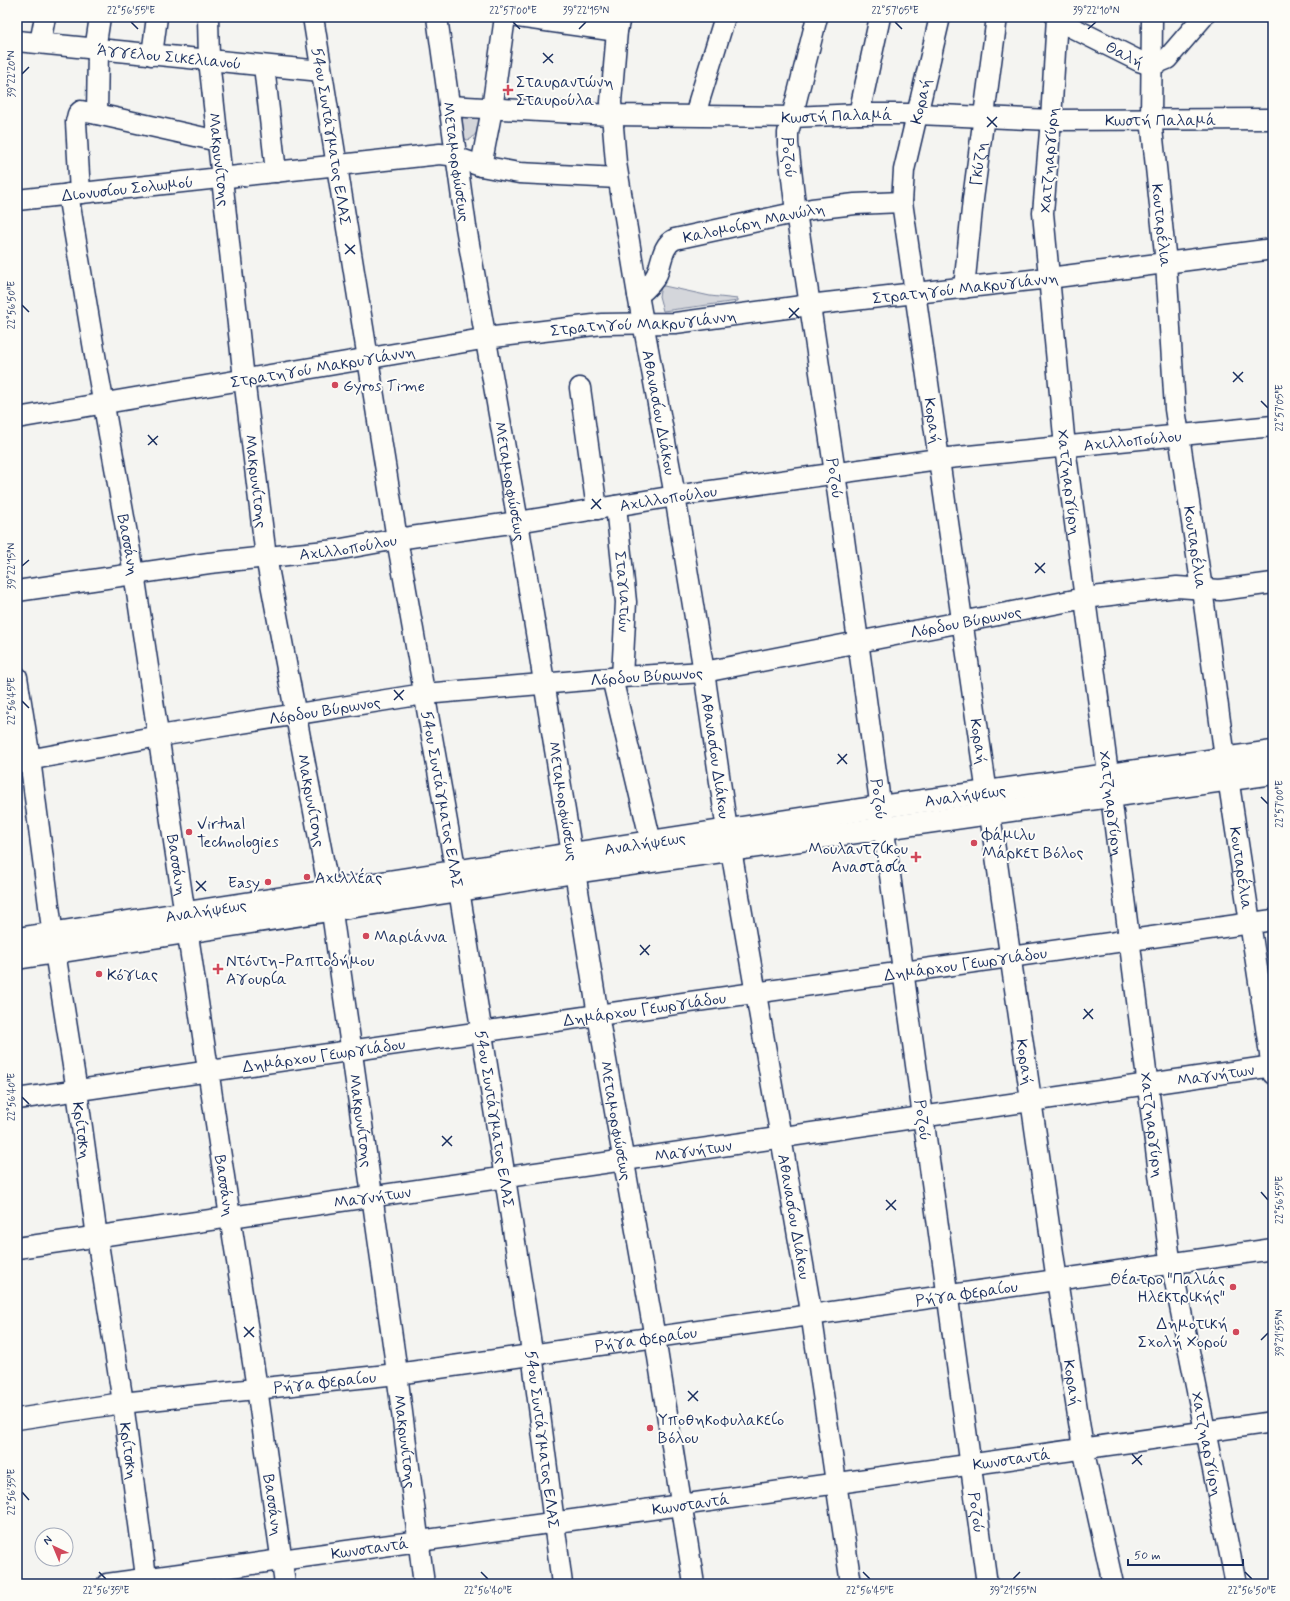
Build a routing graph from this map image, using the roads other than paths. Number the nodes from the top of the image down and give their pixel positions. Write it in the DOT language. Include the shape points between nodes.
graph roads {
  1 [pos="45,17"];
  2 [pos="100,17"];
  3 [pos="157,17"];
  4 [pos="208,17"];
  5 [pos="313,17"];
  6 [pos="437,17"];
  7 [pos="505,17"];
  8 [pos="518,17"];
  9 [pos="725,17"];
  10 [pos="817,17"];
  11 [pos="880,17"];
  12 [pos="940,17"];
  13 [pos="997,17"];
  14 [pos="1152,17"];
  15 [pos="1203,17"];
  16 [pos="1057,19"];
  17 [pos="619,24"];
  18 [pos="17,41"];
  19 [pos="40,43"];
  20 [pos="96,50"];
  21 [pos="152,55"];
  22 [pos="209,60"];
  23 [pos="1151,64"];
  24 [pos="264,66"];
  25 [pos="321,71"];
  26 [pos="449,106"];
  27 [pos="492,110"];
  28 [pos="97,114"];
  29 [pos="859,114"];
  30 [pos="918,114"];
  31 [pos="611,115"];
  32 [pos="696,115"];
  33 [pos="792,117"];
  34 [pos="983,117"];
  35 [pos="1273,118"];
  36 [pos="1151,119"];
  37 [pos="1051,120"];
  38 [pos="218,141"];
  39 [pos="456,157"];
  40 [pos="336,166"];
  41 [pos="481,166"];
  42 [pos="276,172"];
  43 [pos="222,177"];
  44 [pos="618,178"];
  45 [pos="74,193"];
  46 [pos="17,200"];
  47 [pos="902,202"];
  48 [pos="796,212"];
  49 [pos="1273,249"];
  50 [pos="1166,263"];
  51 [pos="1049,278"];
  52 [pos="964,288"];
  53 [pos="915,294"];
  54 [pos="638,295"];
  55 [pos="809,305"];
  56 [pos="643,324"];
  57 [pos="485,338"];
  58 [pos="368,358"];
  59 [pos="244,380"];
  60 [pos="580,388"];
  61 [pos="104,404"];
  62 [pos="17,418"];
  63 [pos="1273,426"];
  64 [pos="1179,436"];
  65 [pos="1065,447"];
  66 [pos="938,459"];
  67 [pos="835,473"];
  68 [pos="675,496"];
  69 [pos="607,507"];
  70 [pos="518,522"];
  71 [pos="396,539"];
  72 [pos="266,557"];
  73 [pos="134,573"];
  74 [pos="1273,583"];
  75 [pos="1202,590"];
  76 [pos="17,591"];
  77 [pos="1085,598"];
  78 [pos="962,622"];
  79 [pos="857,641"];
  80 [pos="704,672"];
  81 [pos="17,677"];
  82 [pos="617,677"];
  83 [pos="545,684"];
  84 [pos="424,694"];
  85 [pos="295,714"];
  86 [pos="159,736"];
  87 [pos="1273,752"];
  88 [pos="1225,758"];
  89 [pos="23,760"];
  90 [pos="1273,773"];
  91 [pos="1109,775"];
  92 [pos="1228,780"];
  93 [pos="1112,796"];
  94 [pos="988,803"];
  95 [pos="879,807"];
  96 [pos="882,829"];
  97 [pos="729,840"];
  98 [pos="651,842"];
  99 [pos="574,863"];
  100 [pos="457,881"];
  101 [pos="330,900"];
  102 [pos="1273,920"];
  103 [pos="186,922"];
  104 [pos="1250,923"];
  105 [pos="17,939"];
  106 [pos="1130,939"];
  107 [pos="54,943"];
  108 [pos="1010,957"];
  109 [pos="17,958"];
  110 [pos="903,972"];
  111 [pos="755,992"];
  112 [pos="598,1015"];
  113 [pos="482,1032"];
  114 [pos="351,1050"];
  115 [pos="1273,1069"];
  116 [pos="208,1072"];
  117 [pos="1148,1084"];
  118 [pos="77,1091"];
  119 [pos="17,1099"];
  120 [pos="1032,1100"];
  121 [pos="923,1116"];
  122 [pos="782,1136"];
  123 [pos="624,1159"];
  124 [pos="505,1178"];
  125 [pos="372,1196"];
  126 [pos="230,1217"];
  127 [pos="97,1237"];
  128 [pos="17,1248"];
  129 [pos="1273,1249"];
  130 [pos="1171,1263"];
  131 [pos="1057,1279"];
  132 [pos="947,1296"];
  133 [pos="812,1314"];
  134 [pos="655,1338"];
  135 [pos="532,1355"];
  136 [pos="397,1374"];
  137 [pos="257,1388"];
  138 [pos="122,1403"];
  139 [pos="17,1418"];
  140 [pos="1273,1422"];
  141 [pos="1204,1431"];
  142 [pos="1083,1448"];
  143 [pos="970,1464"];
  144 [pos="835,1483"];
  145 [pos="681,1505"];
  146 [pos="554,1523"];
  147 [pos="418,1541"];
  148 [pos="282,1560"];
  149 [pos="147,1581"];
  150 [pos="107,1584"];
  151 [pos="285,1584"];
  152 [pos="424,1584"];
  153 [pos="562,1584"];
  154 [pos="694,1584"];
  155 [pos="851,1584"];
  156 [pos="987,1584"];
  157 [pos="1113,1584"];
  158 [pos="1236,1584"];
  1 -- 19 [label="street"];
  2 -- 20 [label="street"];
  3 -- 21 [label="street"];
  4 -- 22 [label="street, Μακρυνίτσης"];
  5 -- 25 [label="street, 54ου Συντάγματος ΕΛΑΣ"];
  6 -- 26 [label="street, Μεταμορφώσεως"];
  7 -- 27 [label="street"];
  8 -- 17 [label="street"];
  9 -- 32 [label="street"];
  10 -- 33 [label="street, Ροζού"];
  11 -- 29 [label="street"];
  12 -- 30 [label="street, Κοραή"];
  13 -- 34 [label="street, Γκύζη"];
  14 -- 23 [label="street, Κουταρέλια"];
  15 -- 23 [label="street, Θαλή" via="1167,59"];
  16 -- 23 [label="street, Θαλή"];
  16 -- 37 [label="street, Χατζηαργύρη"];
  17 -- 31 [label="street, Αθανασίου Διάκου"];
  18 -- 19 [label="street, Άγγελου Σικελιανού"];
  19 -- 20 [label="street, Άγγελου Σικελιανού"];
  20 -- 21 [label="street, Άγγελου Σικελιανού"];
  20 -- 28 [label="street"];
  21 -- 22 [label="street, Άγγελου Σικελιανού"];
  22 -- 24 [label="street, Άγγελου Σικελιανού"];
  22 -- 38 [label="street, Μακρυνίτσης"];
  23 -- 36 [label="street, Κουταρέλια"];
  24 -- 25 [label="street, Άγγελου Σικελιανού"];
  24 -- 42 [label="street"];
  25 -- 40 [label="street, 54ου Συντάγματος ΕΛΑΣ"];
  26 -- 27 [label="street, Κωστή Παλαμά"];
  26 -- 39 [label="street, Μεταμορφώσεως"];
  27 -- 31 [label="street, Κωστή Παλαμά"];
  27 -- 41 [label="street"];
  28 -- 38 [label="street"];
  28 -- 45 [label="street, Βασσάνη" via="81,111 78,114"];
  29 -- 30 [label="street, Κωστή Παλαμά"];
  29 -- 33 [label="street, Κωστή Παλαμά"];
  30 -- 34 [label="street, Κωστή Παλαμά"];
  30 -- 47 [label="street, Κοραή" via="904,170"];
  31 -- 32 [label="street, Κωστή Παλαμά"];
  31 -- 44 [label="street, Αθανασίου Διάκου"];
  32 -- 33 [label="street, Κωστή Παλαμά"];
  33 -- 48 [label="street, Ροζού" via="788,144"];
  34 -- 37 [label="street, Κωστή Παλαμά"];
  34 -- 52 [label="street, Γκύζη"];
  35 -- 36 [label="street, Κωστή Παλαμά"];
  36 -- 37 [label="street, Κωστή Παλαμά"];
  36 -- 50 [label="street, Κουταρέλια"];
  37 -- 51 [label="street, Χατζηαργύρη" via="1043,214"];
  38 -- 43 [label="street, Μακρυνίτσης"];
  39 -- 40 [label="street, Διονυσίου Σολωμού" via="440,154"];
  39 -- 41 [label="street, Διονυσίου Σολωμού"];
  39 -- 57 [label="street, Μεταμορφώσεως"];
  40 -- 42 [label="street, Διονυσίου Σολωμού"];
  40 -- 58 [label="street, 54ου Συντάγματος ΕΛΑΣ"];
  41 -- 44 [label="street, Διονυσίου Σολωμού" via="518,173"];
  42 -- 43 [label="street, Διονυσίου Σολωμού"];
  43 -- 45 [label="street, Διονυσίου Σολωμού"];
  43 -- 59 [label="street, Μακρυνίτσης"];
  44 -- 54 [label="street, Αθανασίου Διάκου"];
  45 -- 46 [label="street, Διονυσίου Σολωμού"];
  45 -- 61 [label="street, Βασσάνη"];
  47 -- 48 [label="street, Καλομοίρη Μανώλη" via="834,206"];
  47 -- 53 [label="street, Κοραή"];
  48 -- 54 [label="street, Καλομοίρη Μανώλη" via="672,240 667,245 655,278"];
  48 -- 55 [label="street, Ροζού"];
  49 -- 50 [label="street, Στρατηγού Μακρυγιάννη"];
  50 -- 51 [label="street, Στρατηγού Μακρυγιάννη"];
  50 -- 64 [label="street, Κουταρέλια"];
  51 -- 52 [label="street, Στρατηγού Μακρυγιάννη"];
  51 -- 65 [label="street, Χατζηαργύρη"];
  52 -- 53 [label="street, Στρατηγού Μακρυγιάννη"];
  53 -- 55 [label="street, Στρατηγού Μακρυγιάννη"];
  53 -- 66 [label="street, Κοραή"];
  54 -- 56 [label="street, Αθανασίου Διάκου"];
  55 -- 56 [label="street, Στρατηγού Μακρυγιάννη" via="675,323"];
  55 -- 67 [label="street, Ροζού"];
  56 -- 57 [label="street, Στρατηγού Μακρυγιάννη" via="602,324"];
  56 -- 68 [label="street, Αθανασίου Διάκου"];
  57 -- 58 [label="street, Στρατηγού Μακρυγιάννη"];
  57 -- 70 [label="street, Μεταμορφώσεως"];
  58 -- 59 [label="street, Στρατηγού Μακρυγιάννη"];
  58 -- 71 [label="street, 54ου Συντάγματος ΕΛΑΣ"];
  59 -- 61 [label="street, Στρατηγού Μακρυγιάννη"];
  59 -- 72 [label="street, Μακρυνίτσης"];
  60 -- 69 [label="street, Σταγιατών"];
  61 -- 62 [label="street, Στρατηγού Μακρυγιάννη"];
  61 -- 73 [label="street, Βασσάνη"];
  63 -- 64 [label="street, Αχιλλοπούλου"];
  64 -- 65 [label="street, Αχιλλοπούλου"];
  64 -- 75 [label="street, Κουταρέλια"];
  65 -- 66 [label="street, Αχιλλοπούλου"];
  65 -- 77 [label="street, Χατζηαργύρη"];
  66 -- 67 [label="street, Αχιλλοπούλου"];
  66 -- 78 [label="street, Κοραή"];
  67 -- 68 [label="street, Αχιλλοπούλου"];
  67 -- 79 [label="street, Ροζού"];
  68 -- 69 [label="street, Αχιλλοπούλου"];
  68 -- 80 [label="street, Αθανασίου Διάκου"];
  69 -- 70 [label="street, Αχιλλοπούλου"];
  69 -- 82 [label="street, Σταγιατών" via="626,602"];
  70 -- 71 [label="street, Αχιλλοπούλου"];
  70 -- 83 [label="street, Μεταμορφώσεως"];
  71 -- 72 [label="street, Αχιλλοπούλου" via="336,550"];
  71 -- 84 [label="street, 54ου Συντάγματος ΕΛΑΣ"];
  72 -- 73 [label="street, Αχιλλοπούλου"];
  72 -- 85 [label="street, Μακρυνίτσης"];
  73 -- 76 [label="street, Αχιλλοπούλου"];
  73 -- 86 [label="street, Βασσάνη"];
  74 -- 75 [label="street, Λόρδου Βύρωνος"];
  75 -- 77 [label="street, Λόρδου Βύρωνος" via="1177,587"];
  75 -- 88 [label="street, Κουταρέλια"];
  77 -- 78 [label="street, Λόρδου Βύρωνος"];
  77 -- 91 [label="street, Χατζηαργύρη"];
  78 -- 79 [label="street, Λόρδου Βύρωνος"];
  78 -- 94 [label="street, Κοραή"];
  79 -- 80 [label="street, Λόρδου Βύρωνος"];
  79 -- 95 [label="street, Ροζού"];
  80 -- 82 [label="street, Λόρδου Βύρωνος"];
  80 -- 97 [label="street, Αθανασίου Διάκου"];
  81 -- 89 [label="street, Κρίτσκη"];
  82 -- 83 [label="street, Λόρδου Βύρωνος"];
  82 -- 98 [label="street, Σταγιατών"];
  83 -- 84 [label="street, Λόρδου Βύρωνος"];
  83 -- 99 [label="street, Μεταμορφώσεως"];
  84 -- 85 [label="street, Λόρδου Βύρωνος"];
  84 -- 100 [label="street, 54ου Συντάγματος ΕΛΑΣ"];
  85 -- 86 [label="street, Λόρδου Βύρωνος"];
  85 -- 101 [label="street, Μακρυνίτσης"];
  86 -- 89 [label="street, Λόρδου Βύρωνος"];
  86 -- 103 [label="street, Βασσάνη"];
  87 -- 88 [label="main road, Αναλήψεως"];
  88 -- 91 [label="main road, Αναλήψεως"];
  88 -- 92 [label="street, Κουταρέλια"];
  89 -- 107 [label="street, Κρίτσκη"];
  90 -- 92 [label="main road, Αναλήψεως"];
  91 -- 93 [label="street, Χατζηαργύρη"];
  91 -- 94 [label="main road, Αναλήψεως"];
  92 -- 93 [label="main road, Αναλήψεως"];
  92 -- 104 [label="street, Κουταρέλια"];
  93 -- 94 [label="main road, Αναλήψεως"];
  93 -- 106 [label="street, Χατζηαργύρη"];
  94 -- 95 [label="main road, Αναλήψεως"];
  94 -- 96 [label="main road, Αναλήψεως"];
  94 -- 108 [label="street, Κοραή"];
  95 -- 96 [label="street, Ροζού"];
  95 -- 97 [label="main road, Αναλήψεως"];
  96 -- 97 [label="main road, Αναλήψεως"];
  96 -- 110 [label="street, Ροζού"];
  97 -- 98 [label="main road, Αναλήψεως"];
  97 -- 99 [label="main road, Αναλήψεως"];
  97 -- 111 [label="street, Αθανασίου Διάκου"];
  98 -- 99 [label="main road, Αναλήψεως"];
  99 -- 100 [label="main road, Αναλήψεως"];
  99 -- 112 [label="street, Μεταμορφώσεως"];
  100 -- 101 [label="main road, Αναλήψεως"];
  100 -- 113 [label="street, 54ου Συντάγματος ΕΛΑΣ"];
  101 -- 103 [label="main road, Αναλήψεως"];
  101 -- 114 [label="street, Μακρυνίτσης"];
  102 -- 104 [label="street, Δημάρχου Γεωργιάδου"];
  103 -- 107 [label="main road, Αναλήψεως"];
  103 -- 116 [label="street, Βασσάνη"];
  104 -- 106 [label="street, Δημάρχου Γεωργιάδου"];
  104 -- 115 [label="street, Κουταρέλια"];
  105 -- 107 [label="main road, Αναλήψεως"];
  106 -- 108 [label="street, Δημάρχου Γεωργιάδου"];
  106 -- 117 [label="street, Χατζηαργύρη"];
  107 -- 109 [label="main road, Αναλήψεως"];
  107 -- 118 [label="street, Κρίτσκη"];
  108 -- 110 [label="street, Δημάρχου Γεωργιάδου"];
  108 -- 120 [label="street, Κοραή"];
  110 -- 111 [label="street, Δημάρχου Γεωργιάδου"];
  110 -- 121 [label="street, Ροζού"];
  111 -- 112 [label="street, Δημάρχου Γεωργιάδου"];
  111 -- 122 [label="street, Αθανασίου Διάκου"];
  112 -- 113 [label="street, Δημάρχου Γεωργιάδου"];
  112 -- 123 [label="street, Μεταμορφώσεως"];
  113 -- 114 [label="street, Δημάρχου Γεωργιάδου"];
  113 -- 124 [label="street, 54ου Συντάγματος ΕΛΑΣ"];
  114 -- 116 [label="street, Δημάρχου Γεωργιάδου"];
  114 -- 125 [label="street, Μακρυνίτσης"];
  115 -- 117 [label="street, Μαγνήτων"];
  116 -- 118 [label="street, Δημάρχου Γεωργιάδου"];
  116 -- 126 [label="street, Βασσάνη"];
  117 -- 120 [label="street, Μαγνήτων"];
  117 -- 130 [label="street, Χατζηαργύρη"];
  118 -- 119 [label="street, Δημάρχου Γεωργιάδου"];
  118 -- 127 [label="street, Κρίτσκη"];
  120 -- 121 [label="street, Μαγνήτων"];
  120 -- 131 [label="street, Κοραή"];
  121 -- 122 [label="street, Μαγνήτων"];
  121 -- 132 [label="street, Ροζού"];
  122 -- 123 [label="street, Μαγνήτων"];
  122 -- 133 [label="street, Αθανασίου Διάκου"];
  123 -- 124 [label="street, Μαγνήτων"];
  123 -- 134 [label="street, Μεταμορφώσεως"];
  124 -- 125 [label="street, Μαγνήτων"];
  124 -- 135 [label="street, 54ου Συντάγματος ΕΛΑΣ"];
  125 -- 126 [label="street, Μαγνήτων"];
  125 -- 136 [label="street, Μακρυνίτσης"];
  126 -- 127 [label="street, Μαγνήτων"];
  126 -- 137 [label="street, Βασσάνη"];
  127 -- 128 [label="street, Μαγνήτων"];
  127 -- 138 [label="street, Κρίτσκη"];
  129 -- 130 [label="street, Ρήγα Φεραίου"];
  130 -- 131 [label="street, Ρήγα Φεραίου"];
  130 -- 141 [label="street, Χατζηαργύρη"];
  131 -- 132 [label="street, Ρήγα Φεραίου"];
  131 -- 142 [label="street, Κοραή"];
  132 -- 133 [label="street, Ρήγα Φεραίου"];
  132 -- 143 [label="street, Ροζού"];
  133 -- 134 [label="street, Ρήγα Φεραίου"];
  133 -- 144 [label="street, Αθανασίου Διάκου"];
  134 -- 135 [label="street, Ρήγα Φεραίου"];
  134 -- 145 [label="street, Μεταμορφώσεως"];
  135 -- 136 [label="street, Ρήγα Φεραίου"];
  135 -- 146 [label="street, 54ου Συντάγματος ΕΛΑΣ"];
  136 -- 137 [label="street, Ρήγα Φεραίου"];
  136 -- 147 [label="street, Μακρυνίτσης"];
  137 -- 138 [label="street, Ρήγα Φεραίου"];
  137 -- 148 [label="street, Βασσάνη"];
  138 -- 139 [label="street, Ρήγα Φεραίου"];
  138 -- 149 [label="street, Κρίτσκη"];
  140 -- 141 [label="street, Κωνσταντά"];
  141 -- 142 [label="street, Κωνσταντά"];
  141 -- 158 [label="street, Χατζηαργύρη"];
  142 -- 143 [label="street, Κωνσταντά"];
  142 -- 157 [label="street, Κοραή"];
  143 -- 144 [label="street, Κωνσταντά"];
  143 -- 156 [label="street, Ροζού"];
  144 -- 145 [label="street, Κωνσταντά"];
  144 -- 155 [label="street, Αθανασίου Διάκου"];
  145 -- 146 [label="street, Κωνσταντά"];
  145 -- 154 [label="street, Μεταμορφώσεως"];
  146 -- 147 [label="street, Κωνσταντά"];
  146 -- 153 [label="street, 54ου Συντάγματος ΕΛΑΣ"];
  147 -- 148 [label="street, Κωνσταντά"];
  147 -- 152 [label="street, Μακρυνίτσης"];
  148 -- 149 [label="street, Κωνσταντά"];
  148 -- 151 [label="street, Βασσάνη"];
  149 -- 150 [label="street, Κωνσταντά"];
}
